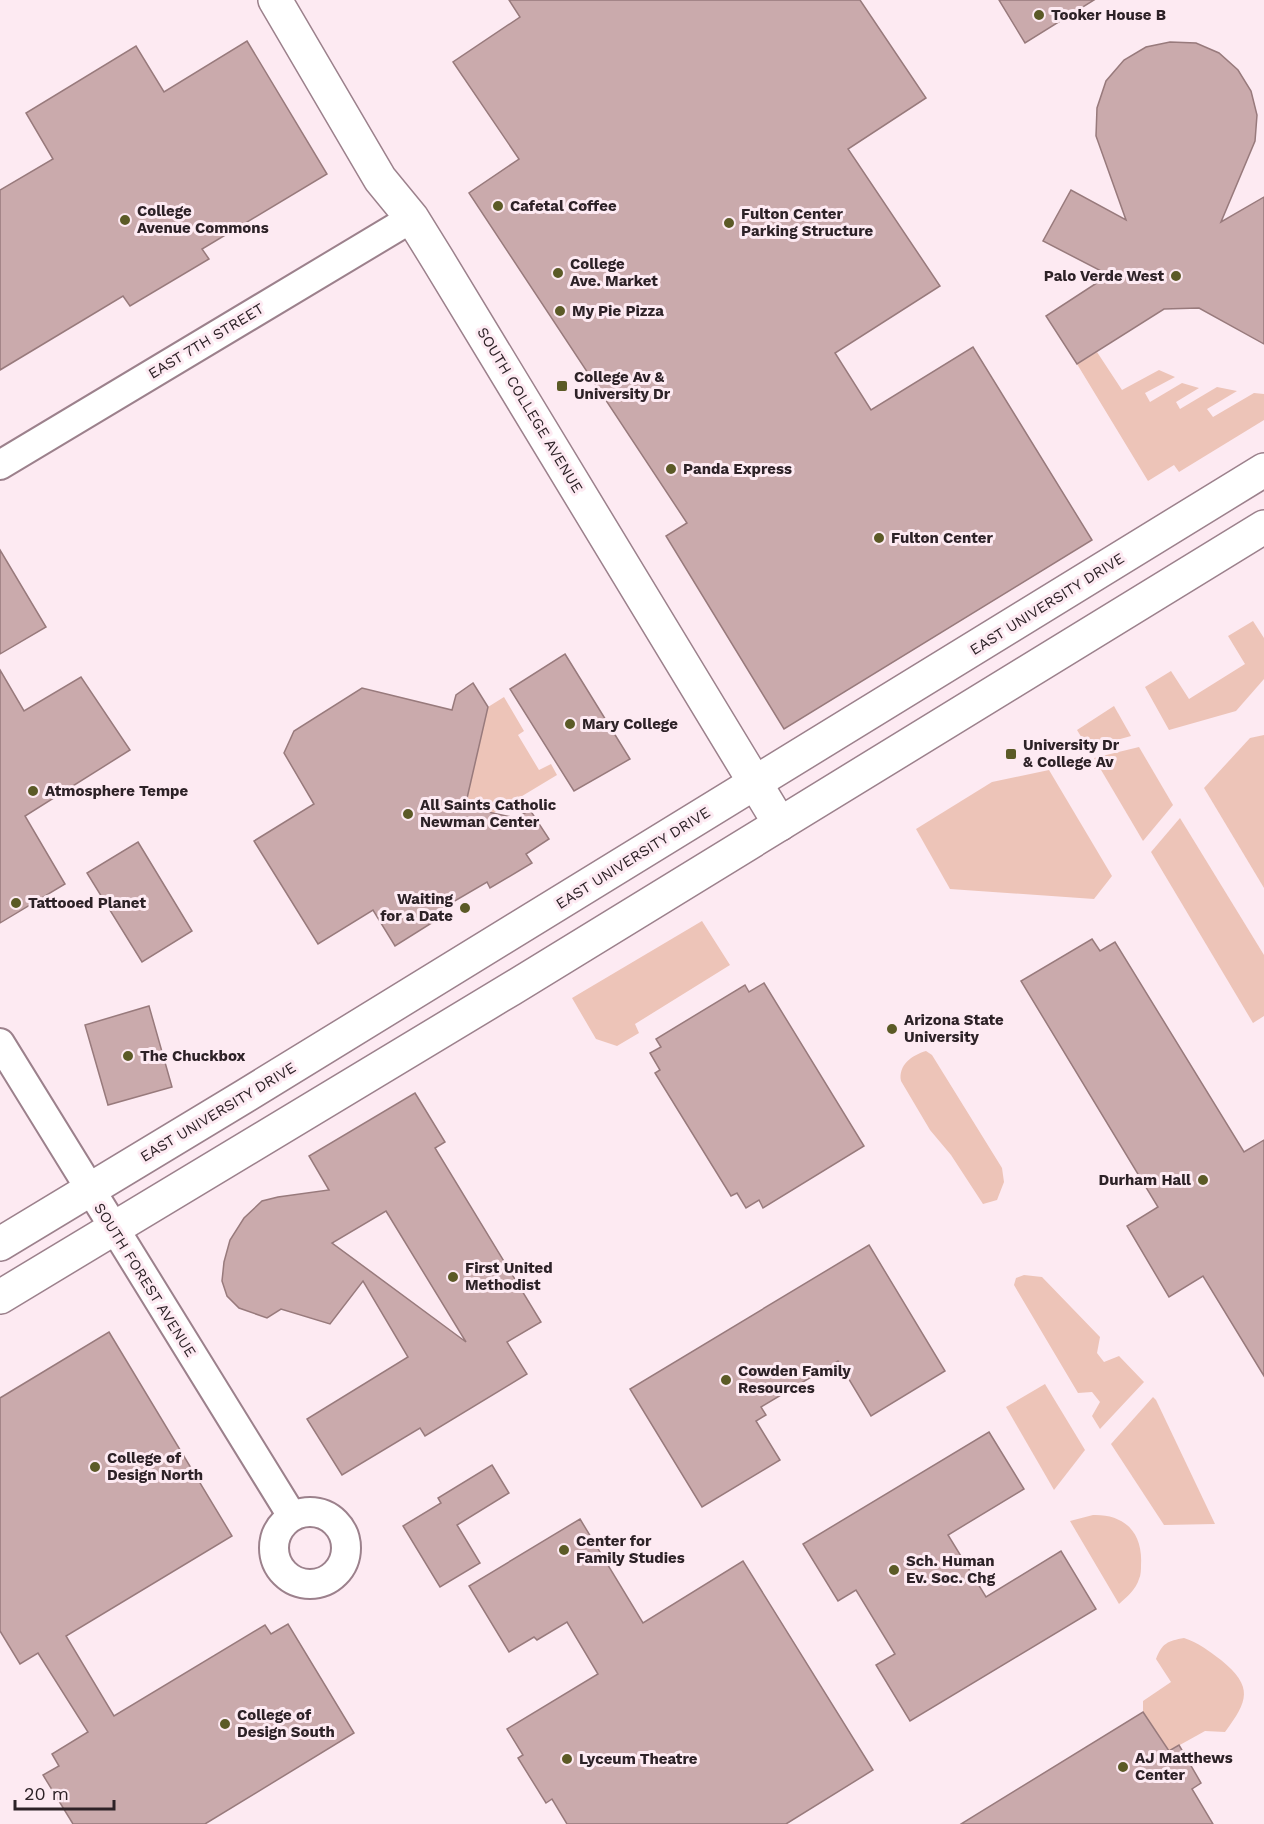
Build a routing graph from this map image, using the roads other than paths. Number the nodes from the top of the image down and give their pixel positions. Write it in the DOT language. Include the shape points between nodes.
graph roads {
  1 [pos="275,0"];
  2 [pos="412,218"];
  3 [pos="0,465"];
  4 [pos="1264,470"];
  5 [pos="1264,527"];
  6 [pos="1137,547"];
  7 [pos="1165,587"];
  8 [pos="755,783"];
  9 [pos="780,824"];
  10 [pos="0,1043"];
  11 [pos="90,1190"];
  12 [pos="114,1229"];
  13 [pos="0,1244"];
  14 [pos="0,1297"];
  15 [pos="292,1516"];
  1 -- 2 [label="main road, SOUTH COLLEGE AVENUE" via="380,178"];
  2 -- 3 [label="street, EAST 7TH STREET"];
  2 -- 8 [label="main road, SOUTH COLLEGE AVENUE"];
  4 -- 6 [label="main road, EAST UNIVERSITY DRIVE"];
  5 -- 7 [label="main road"];
  6 -- 7 [label="main road"];
  6 -- 8 [label="main road, EAST UNIVERSITY DRIVE"];
  7 -- 9 [label="main road"];
  8 -- 9 [label="main road, SOUTH COLLEGE AVENUE"];
  8 -- 11 [label="main road, EAST UNIVERSITY DRIVE"];
  9 -- 12 [label="main road"];
  10 -- 11 [label="street, SOUTH FOREST AVENUE"];
  11 -- 12 [label="street, SOUTH FOREST AVENUE"];
  11 -- 13 [label="main road, EAST UNIVERSITY DRIVE"];
  12 -- 14 [label="main road"];
  12 -- 15 [label="street, SOUTH FOREST AVENUE"];
}
